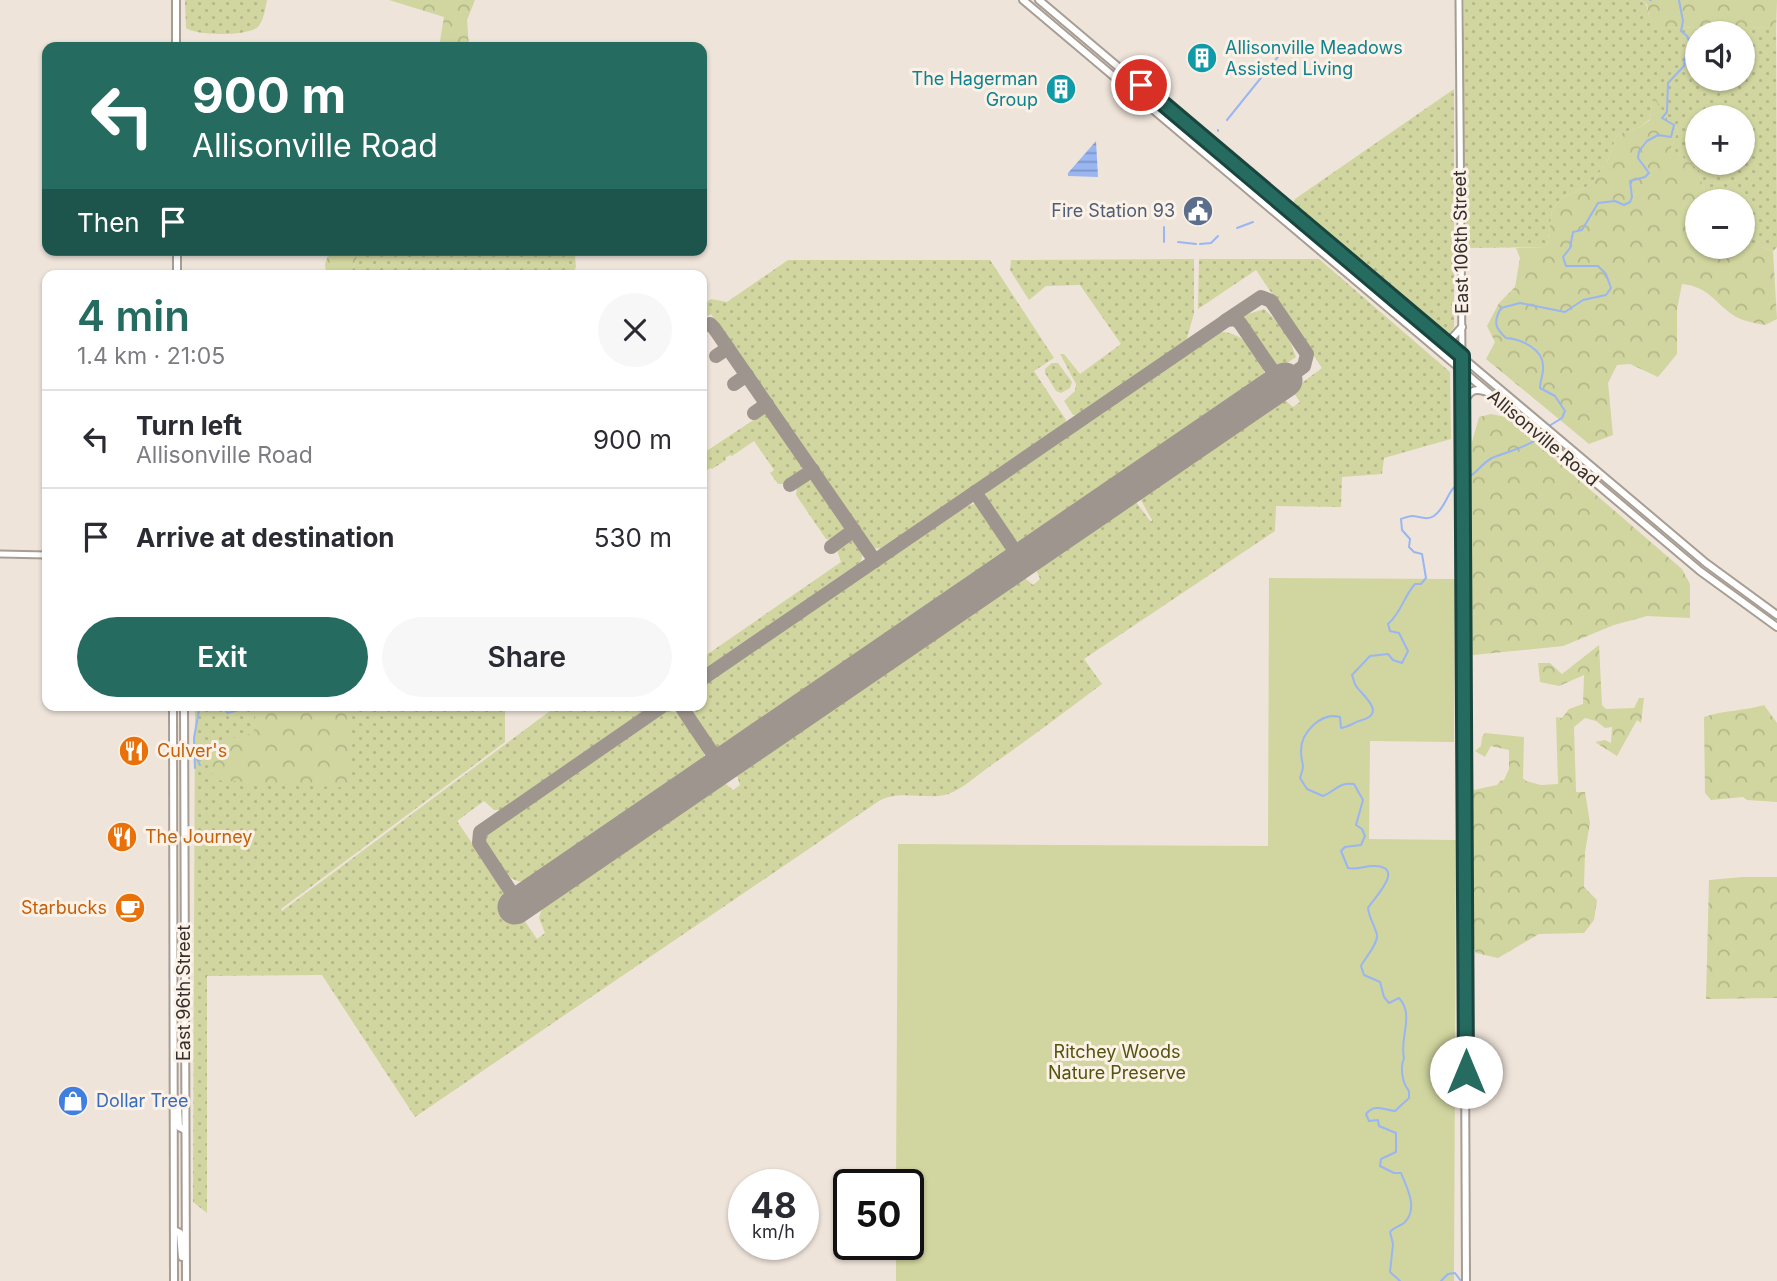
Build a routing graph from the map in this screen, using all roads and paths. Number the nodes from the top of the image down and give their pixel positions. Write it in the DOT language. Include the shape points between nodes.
graph roads {
  1 [pos="176,0"];
  2 [pos="1023,0"];
  3 [pos="1039,0"];
  4 [pos="1459,0"];
  5 [pos="176,42"];
  6 [pos="1462,327"];
  7 [pos="1441,338"];
  8 [pos="1462,356"];
  9 [pos="1462,369"];
  10 [pos="1489,392"];
  11 [pos="1461,408"];
  12 [pos="0,554"];
  13 [pos="42,555"];
  14 [pos="1777,615"];
  15 [pos="1777,627"];
  16 [pos="173,711"];
  17 [pos="184,711"];
  18 [pos="174,1068"];
  19 [pos="185,1130"];
  20 [pos="174,1230"];
  21 [pos="186,1265"];
  22 [pos="174,1281"];
  23 [pos="186,1281"];
  24 [pos="1466,1281"];
  1 -- 5 [label="main road"];
  2 -- 9 [label="main road, Allisonville Road"];
  3 -- 7 [label="main road, Allisonville Road"];
  4 -- 6 [label="street, East 106th Street"];
  6 -- 7 [label="main road" via="1452,338"];
  6 -- 8 [label="street, East 106th Street"];
  7 -- 8 [label="main road, Allisonville Road"];
  8 -- 9 [label="main road, East 106th Street"];
  8 -- 14 [label="main road, Allisonville Road" via="1706,563"];
  9 -- 10 [label="main road, Allisonville Road"];
  9 -- 11 [label="main road, East 106th Street"];
  10 -- 11 [label="main road" via="1474,389"];
  10 -- 15 [label="main road, Allisonville Road" via="1700,571"];
  11 -- 24 [label="main road, East 106th Street"];
  12 -- 13 [label="street"];
  16 -- 18 [label="main road, East 96th Street"];
  17 -- 19 [label="main road, East 96th Street"];
  18 -- 19 [label="main road" via="179,1127"];
  18 -- 20 [label="main road, East 96th Street"];
  19 -- 21 [label="main road, East 96th Street"];
  20 -- 21 [label="main road" via="180,1233"];
  20 -- 22 [label="main road, East 96th Street"];
  21 -- 23 [label="main road, East 96th Street"];
}
